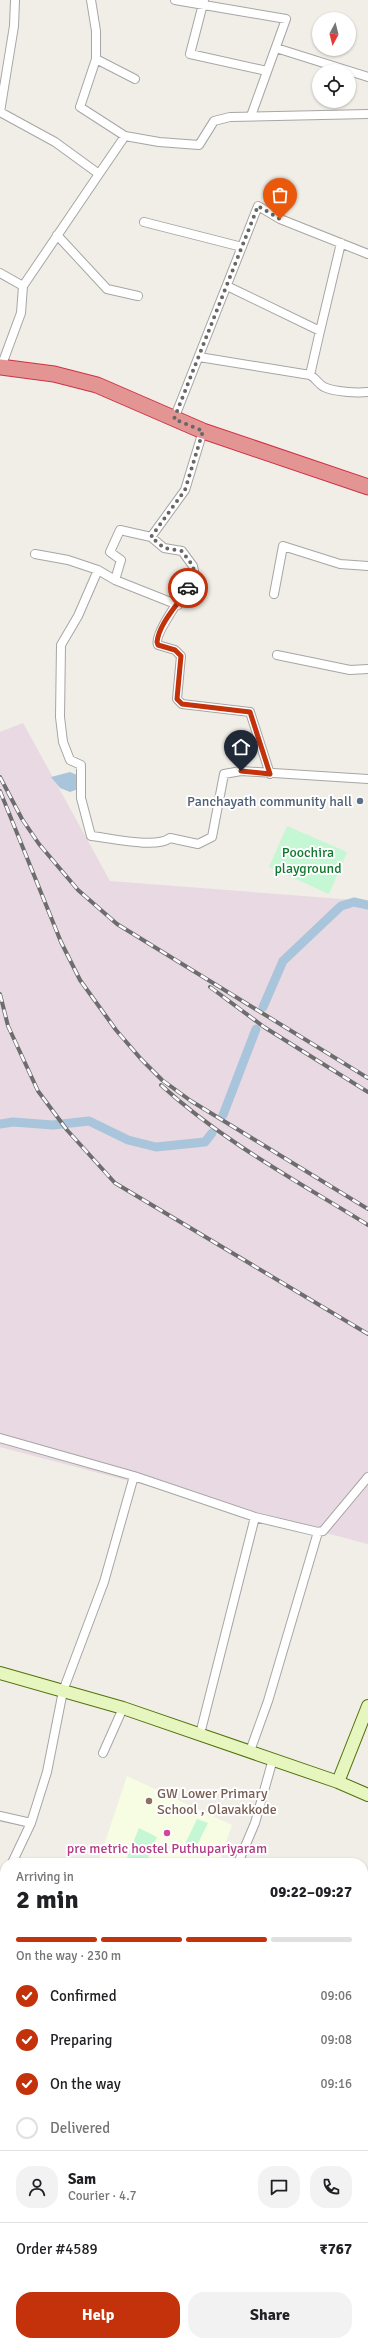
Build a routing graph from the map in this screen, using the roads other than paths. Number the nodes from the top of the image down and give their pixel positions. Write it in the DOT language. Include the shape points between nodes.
graph roads {
  1 [pos="15,0"];
  2 [pos="91,0"];
  3 [pos="175,0"];
  4 [pos="204,2"];
  5 [pos="276,48"];
  6 [pos="96,59"];
  7 [pos="267,71"];
  8 [pos="368,77"];
  9 [pos="135,79"];
  10 [pos="0,112"];
  11 [pos="368,114"];
  12 [pos="252,116"];
  13 [pos="126,136"];
  14 [pos="99,174"];
  15 [pos="144,222"];
  16 [pos="57,235"];
  17 [pos="341,244"];
  18 [pos="242,247"];
  19 [pos="368,254"];
  20 [pos="0,273"];
  21 [pos="23,286"];
  22 [pos="227,286"];
  23 [pos="138,296"];
  24 [pos="320,331"];
  25 [pos="199,357"];
  26 [pos="0,367"];
  27 [pos="310,375"];
  28 [pos="368,392"];
  29 [pos="174,419"];
  30 [pos="203,431"];
  31 [pos="368,487"];
  32 [pos="151,537"];
  33 [pos="35,554"];
  34 [pos="368,566"];
  35 [pos="98,570"];
  36 [pos="115,580"];
  37 [pos="274,594"];
  38 [pos="178,605"];
  39 [pos="277,655"];
  40 [pos="368,669"];
  41 [pos="270,774"];
  42 [pos="368,780"];
  43 [pos="0,1438"];
  44 [pos="134,1476"];
  45 [pos="368,1476"];
  46 [pos="255,1517"];
  47 [pos="318,1532"];
  48 [pos="0,1673"];
  49 [pos="63,1691"];
  50 [pos="368,1706"];
  51 [pos="123,1708"];
  52 [pos="200,1734"];
  53 [pos="250,1751"];
  54 [pos="103,1753"];
  55 [pos="273,1759"];
  56 [pos="338,1782"];
  57 [pos="368,1795"];
  58 [pos="0,1816"];
  59 [pos="31,1823"];
  60 [pos="14,1858"];
  61 [pos="240,1858"];
  1 -- 10 [label="street" via="14,26"];
  2 -- 6 [label="street" via="96,31"];
  3 -- 4 [label="street"];
  4 -- 5 [label="street" via="286,19"];
  4 -- 7 [label="street" via="190,54"];
  5 -- 7 [label="street"];
  5 -- 8 [label="street"];
  6 -- 9 [label="street"];
  6 -- 13 [label="street" via="80,107"];
  7 -- 12 [label="street"];
  10 -- 14 [label="street" via="54,142"];
  11 -- 12 [label="street"];
  12 -- 13 [label="street" via="214,121 199,144 159,142"];
  13 -- 14 [label="street"];
  14 -- 16 [label="street"];
  15 -- 18 [label="street"];
  16 -- 21 [label="street"];
  16 -- 23 [label="street" via="107,289"];
  17 -- 18 [label="street" via="280,219 258,206"];
  17 -- 19 [label="street"];
  17 -- 24 [label="street"];
  18 -- 22 [label="street"];
  20 -- 21 [label="street"];
  21 -- 26 [label="street" via="21,313"];
  22 -- 24 [label="street"];
  22 -- 25 [label="street"];
  24 -- 27 [label="street"];
  25 -- 27 [label="street"];
  25 -- 29 [label="street"];
  26 -- 29 [label="highway" via="54,374 97,385"];
  27 -- 28 [label="street" via="324,387"];
  29 -- 30 [label="highway"];
  30 -- 31 [label="highway"];
  30 -- 32 [label="street" via="185,490"];
  32 -- 36 [label="street" via="120,530 110,552 121,560"];
  32 -- 38 [label="street" via="164,548 182,551 193,566 195,576"];
  33 -- 35 [label="street" via="68,560"];
  34 -- 37 [label="street" via="340,564 283,546"];
  35 -- 36 [label="street"];
  35 -- 41 [label="street" via="78,616 61,645 60,673 63,742 70,760 81,765 81,798 91,836 151,843 164,843 170,838 198,844 212,837 224,774 241,771"];
  36 -- 38 [label="street"];
  38 -- 41 [label="street" via="168,615 157,642 158,645 175,650 181,656 177,699 182,704 250,712"];
  39 -- 40 [label="street" via="350,670"];
  41 -- 42 [label="street"];
  43 -- 44 [label="street"];
  44 -- 46 [label="street"];
  44 -- 49 [label="street" via="104,1582"];
  45 -- 47 [label="street" via="323,1531"];
  46 -- 47 [label="street"];
  46 -- 52 [label="street"];
  47 -- 53 [label="street" via="268,1701"];
  48 -- 49 [label="street"];
  49 -- 51 [label="street"];
  49 -- 59 [label="street" via="47,1772"];
  50 -- 56 [label="street"];
  51 -- 52 [label="street"];
  51 -- 54 [label="street"];
  52 -- 53 [label="street"];
  53 -- 55 [label="street"];
  55 -- 56 [label="street"];
  55 -- 61 [label="street" via="255,1823"];
  56 -- 57 [label="street"];
  58 -- 59 [label="street"];
  59 -- 60 [label="street"];
}
